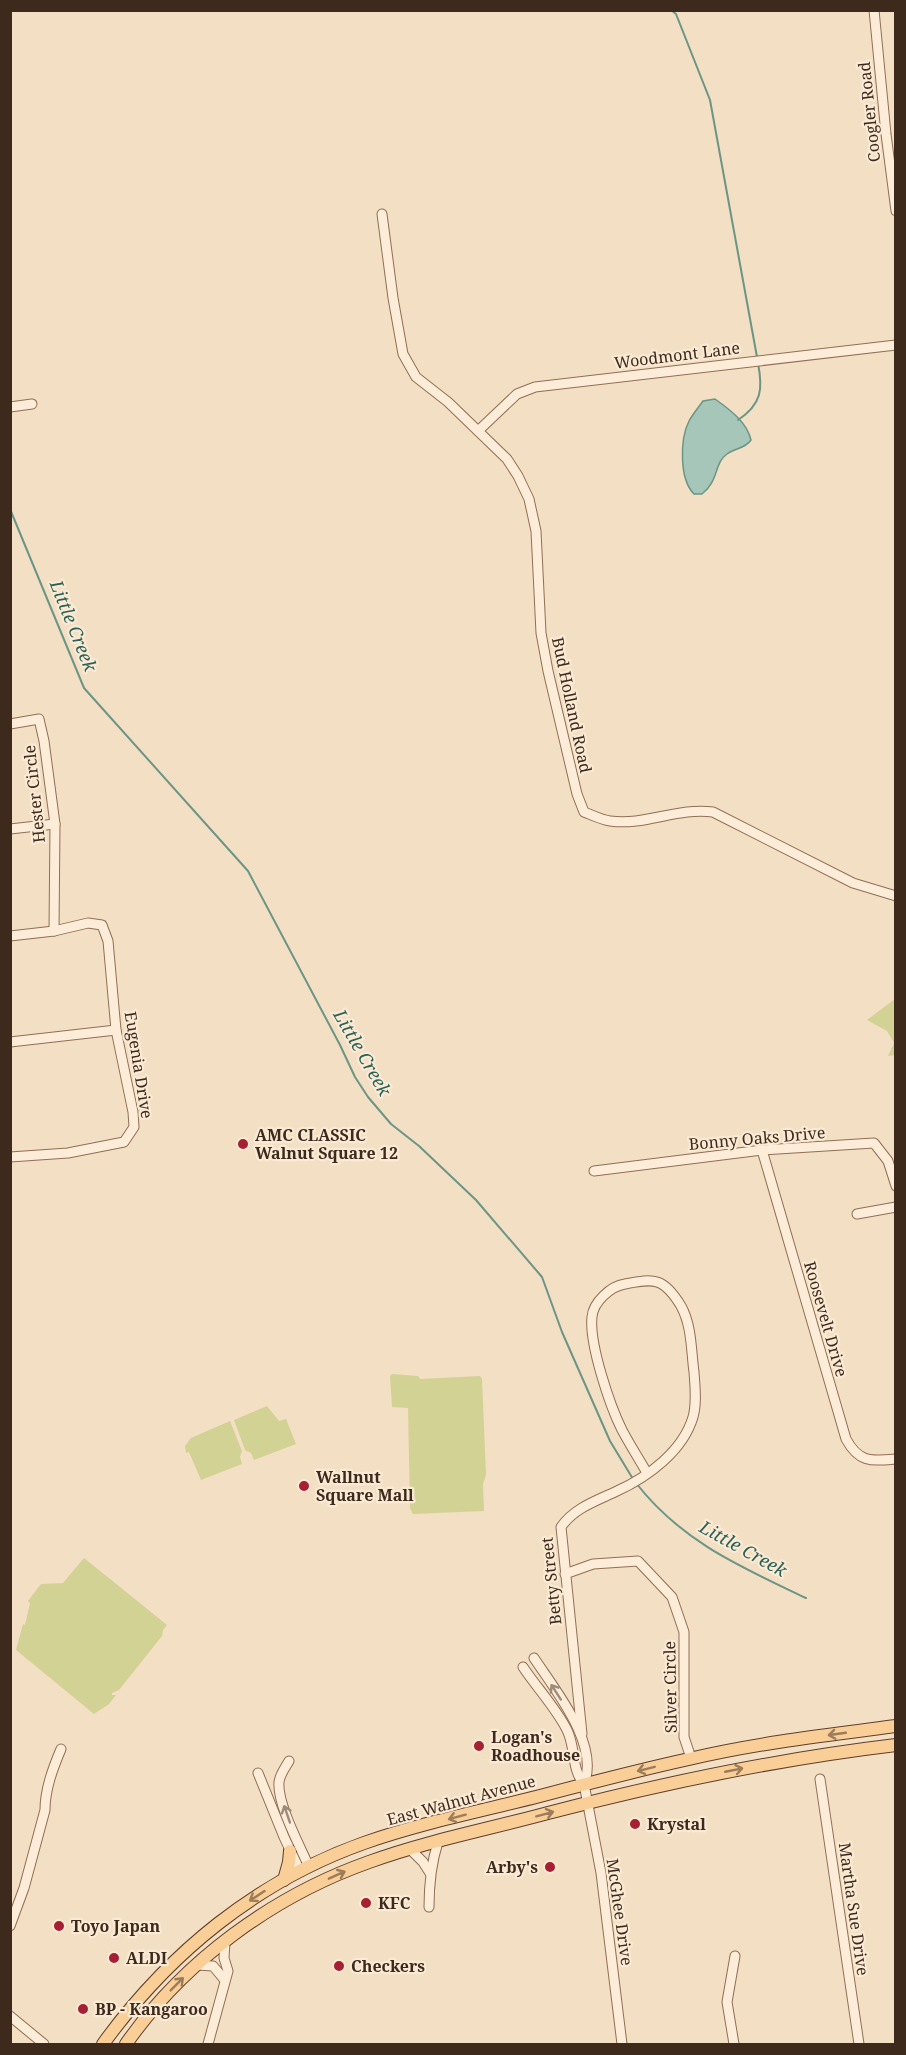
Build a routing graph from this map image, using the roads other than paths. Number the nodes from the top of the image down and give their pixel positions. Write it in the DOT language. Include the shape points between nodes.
graph roads {
  1 [pos="874,10"];
  2 [pos="894,186"];
  3 [pos="896,211"];
  4 [pos="382,214"];
  5 [pos="896,345"];
  6 [pos="32,404"];
  7 [pos="10,407"];
  8 [pos="478,431"];
  9 [pos="10,724"];
  10 [pos="55,824"];
  11 [pos="10,829"];
  12 [pos="896,896"];
  13 [pos="54,931"];
  14 [pos="10,936"];
  15 [pos="116,1030"];
  16 [pos="10,1042"];
  17 [pos="762,1150"];
  18 [pos="10,1157"];
  19 [pos="594,1171"];
  20 [pos="896,1186"];
  21 [pos="896,1207"];
  22 [pos="857,1214"];
  23 [pos="896,1459"];
  24 [pos="647,1473"];
  25 [pos="565,1574"];
  26 [pos="534,1658"];
  27 [pos="523,1667"];
  28 [pos="896,1726"];
  29 [pos="582,1734"];
  30 [pos="896,1745"];
  31 [pos="61,1749"];
  32 [pos="691,1758"];
  33 [pos="289,1761"];
  34 [pos="258,1773"];
  35 [pos="820,1779"];
  36 [pos="584,1784"];
  37 [pos="589,1803"];
  38 [pos="438,1842"];
  39 [pos="410,1849"];
  40 [pos="290,1851"];
  41 [pos="305,1869"];
  42 [pos="430,1873"];
  43 [pos="284,1880"];
  44 [pos="429,1907"];
  45 [pos="10,1926"];
  46 [pos="225,1942"];
  47 [pos="735,1956"];
  48 [pos="197,1965"];
  49 [pos="224,1979"];
  50 [pos="10,2016"];
  51 [pos="44,2044"];
  52 [pos="103,2044"];
  53 [pos="126,2044"];
  54 [pos="208,2044"];
  55 [pos="622,2044"];
  56 [pos="734,2044"];
  57 [pos="859,2044"];
  1 -- 2 [label="street, Coogler Road"];
  2 -- 3 [label="street, Coogler Road"];
  4 -- 8 [label="street, Bud Holland Road" via="403,354 416,377"];
  5 -- 8 [label="street, Woodmont Lane" via="535,387 517,394"];
  6 -- 7 [label="street"];
  8 -- 12 [label="street, Bud Holland Road" via="507,459 529,499 536,531 541,633 584,812 610,821 698,810 713,812 853,883"];
  9 -- 10 [label="street, Hester Circle" via="39,719"];
  10 -- 11 [label="street"];
  10 -- 13 [label="street, Hester Circle"];
  13 -- 14 [label="street"];
  13 -- 15 [label="street, Eugenia Drive" via="88,923 102,926 108,941"];
  15 -- 16 [label="street"];
  15 -- 18 [label="street, Eugenia Drive" via="133,1112 134,1127 124,1142 68,1153"];
  17 -- 19 [label="street, Bonny Oaks Drive"];
  17 -- 20 [label="street, Bonny Oaks Drive" via="874,1143 888,1161"];
  17 -- 23 [label="street, Roosevelt Drive" via="846,1439 859,1456 868,1460"];
  21 -- 22 [label="street"];
  24 -- 24 [label="street, Betty Street" via="622,1429 604,1383 595,1350 592,1316 604,1294 621,1284 652,1280 671,1290 688,1319 696,1393 687,1432 662,1463"];
  24 -- 25 [label="street, Betty Street" via="579,1508 566,1520 561,1527"];
  25 -- 29 [label="street, Betty Street"];
  25 -- 32 [label="street, Silver Circle" via="593,1564 638,1561 672,1597 684,1632 684,1737"];
  29 -- 26 [label="street, one-way"];
  27 -- 36 [label="street" via="567,1729 577,1776"];
  28 -- 32 [label="main road, East Walnut Avenue, one-way"];
  29 -- 36 [label="street, Betty Street" via="588,1775"];
  37 -- 30 [label="main road, East Walnut Avenue, one-way" via="752,1766"];
  31 -- 45 [label="street"];
  32 -- 36 [label="main road, East Walnut Avenue, one-way"];
  41 -- 33 [label="street, one-way" via="280,1795 279,1780"];
  34 -- 40 [label="street"];
  35 -- 57 [label="street, Martha Sue Drive"];
  36 -- 37 [label="street, McGhee Drive"];
  36 -- 41 [label="main road, East Walnut Avenue, one-way" via="364,1843"];
  38 -- 37 [label="main road, East Walnut Avenue, one-way"];
  37 -- 55 [label="street, McGhee Drive" via="602,1873"];
  38 -- 39 [label="main road, East Walnut Avenue"];
  38 -- 42 [label="street"];
  39 -- 42 [label="street"];
  46 -- 39 [label="main road, East Walnut Avenue, one-way" via="302,1892 370,1861"];
  40 -- 41 [label="street"];
  40 -- 43 [label="main road"];
  41 -- 43 [label="main road, East Walnut Avenue"];
  42 -- 44 [label="street"];
  43 -- 52 [label="main road, East Walnut Avenue, one-way" via="188,1947 136,2000"];
  46 -- 48 [label="main road, East Walnut Avenue"];
  46 -- 49 [label="street" via="228,1971"];
  47 -- 56 [label="street" via="727,2002"];
  48 -- 49 [label="street" via="213,1966"];
  53 -- 48 [label="main road, East Walnut Avenue, one-way" via="156,2006"];
  49 -- 54 [label="street"];
  50 -- 51 [label="street"];
}
